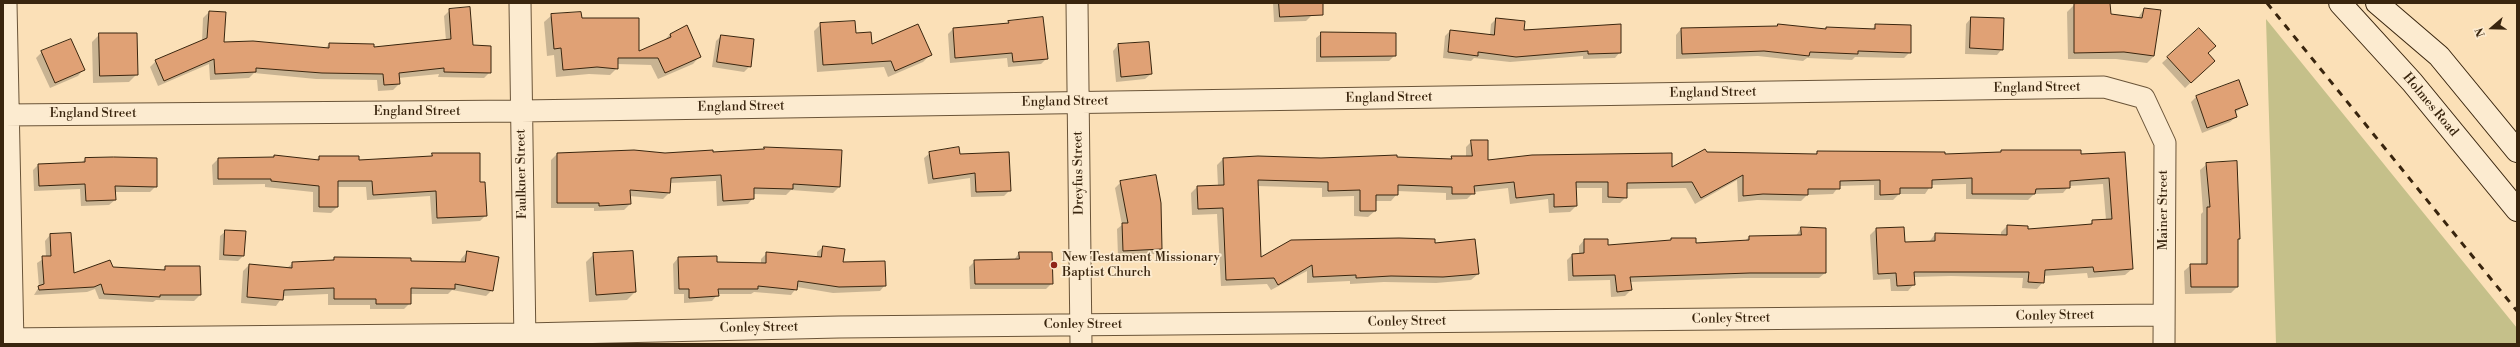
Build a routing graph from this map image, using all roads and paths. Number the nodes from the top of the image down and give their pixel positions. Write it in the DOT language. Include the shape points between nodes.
graph roads {
  1 [pos="6,3"];
  2 [pos="520,3"];
  3 [pos="1077,3"];
  4 [pos="2340,3"];
  5 [pos="2377,3"];
  6 [pos="2127,94"];
  7 [pos="1078,102"];
  8 [pos="521,111"];
  9 [pos="5,115"];
  10 [pos="2517,151"];
  11 [pos="2517,210"];
  12 [pos="2164,315"];
  13 [pos="1080,335"];
  14 [pos="525,339"];
  15 [pos="10,341"];
  16 [pos="2164,344"];
  1 -- 9 [label="street"];
  2 -- 8 [label="street, Faulkner Street"];
  3 -- 7 [label="street, Dreyfus Street"];
  4 -- 11 [label="main road, Holmes Road" via="2412,82"];
  5 -- 10 [label="main road" via="2439,56"];
  6 -- 7 [label="street, England Street" via="2104,87"];
  6 -- 12 [label="street, Mainer Street" via="2144,98 2165,143"];
  7 -- 8 [label="street, England Street"];
  7 -- 13 [label="street, Dreyfus Street"];
  8 -- 9 [label="street, England Street"];
  8 -- 14 [label="street, Faulkner Street"];
  9 -- 15 [label="street"];
  12 -- 13 [label="street, Conley Street"];
  12 -- 16 [label="street, Mainer Street"];
  13 -- 14 [label="street, Conley Street" via="839,327"];
  14 -- 15 [label="street, Conley Street"];
}
